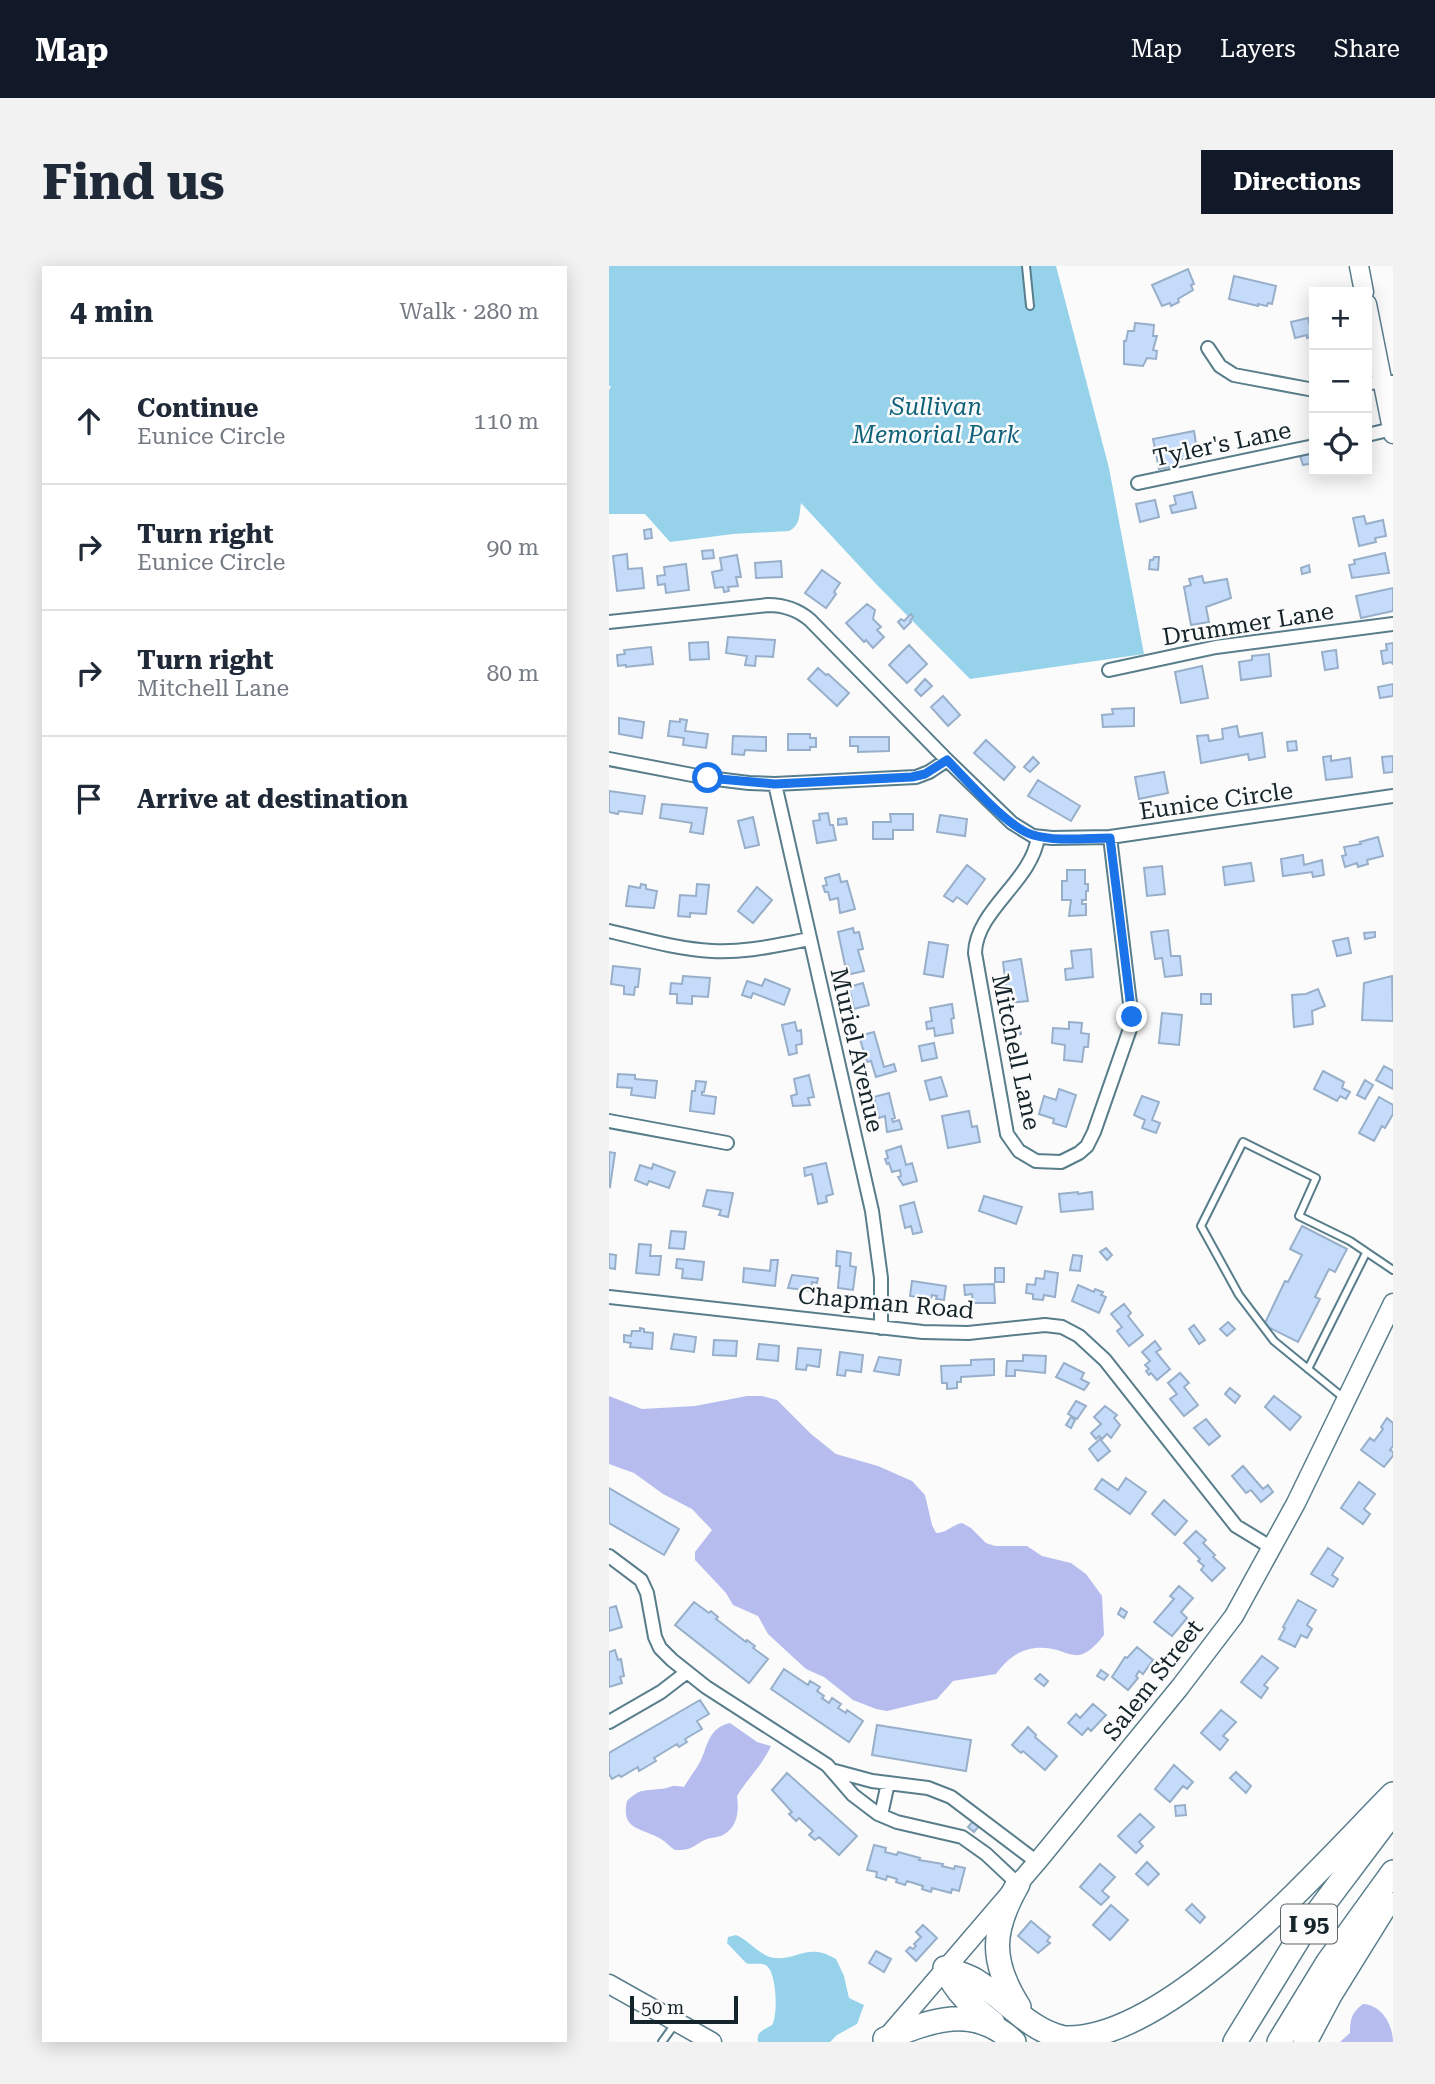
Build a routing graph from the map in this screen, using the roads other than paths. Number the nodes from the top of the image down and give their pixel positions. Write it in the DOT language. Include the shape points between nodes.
graph roads {
  1 [pos="1026,266"];
  2 [pos="1359,266"];
  3 [pos="1363,287"];
  4 [pos="1030,306"];
  5 [pos="1372,332"];
  6 [pos="1208,348"];
  7 [pos="1381,382"];
  8 [pos="1309,389"];
  9 [pos="1392,432"];
  10 [pos="1372,434"];
  11 [pos="1309,447"];
  12 [pos="1138,483"];
  13 [pos="609,622"];
  14 [pos="1393,624"];
  15 [pos="1109,670"];
  16 [pos="609,759"];
  17 [pos="947,760"];
  18 [pos="775,784"];
  19 [pos="1393,796"];
  20 [pos="1038,837"];
  21 [pos="1110,838"];
  22 [pos="609,931"];
  23 [pos="810,939"];
  24 [pos="609,1121"];
  25 [pos="727,1143"];
  26 [pos="1366,1253"];
  27 [pos="1393,1270"];
  28 [pos="609,1297"];
  29 [pos="1393,1303"];
  30 [pos="881,1328"];
  31 [pos="1308,1369"];
  32 [pos="1345,1399"];
  33 [pos="1272,1548"];
  34 [pos="609,1556"];
  35 [pos="687,1672"];
  36 [pos="609,1721"];
  37 [pos="835,1771"];
  38 [pos="888,1783"];
  39 [pos="1393,1794"];
  40 [pos="1393,1812"];
  41 [pos="881,1815"];
  42 [pos="1037,1862"];
  43 [pos="1393,1872"];
  44 [pos="1018,1884"];
  45 [pos="1393,1893"];
  46 [pos="945,1968"];
  47 [pos="609,1984"];
  48 [pos="677,2022"];
  49 [pos="1032,2024"];
  50 [pos="1008,2037"];
  51 [pos="884,2041"];
  52 [pos="662,2042"];
  53 [pos="712,2042"];
  54 [pos="1235,2042"];
  55 [pos="1279,2042"];
  56 [pos="1305,2042"];
  1 -- 4 [label="lane"];
  2 -- 3 [label="main road"];
  5 -- 7 [label="main road"];
  6 -- 8 [label="street" via="1220,366 1234,375"];
  7 -- 9 [label="main road"];
  9 -- 10 [label="street"];
  11 -- 12 [label="street, Tyler's Lane"];
  13 -- 17 [label="street, Eunice Circle" via="768,605 796,610"];
  14 -- 15 [label="street, Drummer Lane" via="1216,646"];
  16 -- 18 [label="street" via="722,780"];
  17 -- 18 [label="street" via="916,777"];
  17 -- 20 [label="street, Eunice Circle" via="1012,823"];
  18 -- 23 [label="street, Muriel Avenue"];
  19 -- 21 [label="street, Eunice Circle"];
  20 -- 21 [label="street, Eunice Circle"];
  20 -- 21 [label="street, Mitchell Lane" via="1035,853 978,934 975,953 1005,1130 1023,1154 1051,1163 1075,1156 1090,1142 1131,1026"];
  22 -- 23 [label="street" via="712,951"];
  23 -- 30 [label="street, Muriel Avenue" via="872,1211 881,1278"];
  24 -- 25 [label="street"];
  26 -- 27 [label="lane"];
  26 -- 31 [label="lane"];
  26 -- 31 [label="lane" via="1299,1216 1316,1178 1243,1142 1201,1226 1239,1295 1274,1341"];
  28 -- 30 [label="street, Chapman Road"];
  29 -- 32 [label="main road, Salem Street"];
  30 -- 33 [label="street, Chapman Road" via="958,1334 1045,1325 1079,1336 1105,1360 1236,1526"];
  31 -- 32 [label="lane"];
  32 -- 33 [label="main road, Salem Street"];
  33 -- 42 [label="main road, Salem Street" via="1218,1638"];
  34 -- 35 [label="street" via="641,1580 660,1648"];
  35 -- 36 [label="street"];
  35 -- 37 [label="street"];
  37 -- 38 [label="street"];
  37 -- 41 [label="street" via="853,1795"];
  38 -- 41 [label="street"];
  38 -- 42 [label="street" via="928,1788 951,1797"];
  39 -- 49 [label="highway" via="1257,1939 1159,2014 1127,2031 1096,2039 1067,2038"];
  40 -- 54 [label="highway, I 95" via="1302,1933"];
  41 -- 44 [label="street" via="962,1837"];
  42 -- 44 [label="main road, Salem Street"];
  43 -- 55 [label="highway, I 95" via="1328,1962"];
  44 -- 46 [label="main road, Salem Street"];
  44 -- 49 [label="highway" via="1002,1916 997,1952 1007,1990"];
  45 -- 56 [label="highway"];
  46 -- 49 [label="highway" via="974,1980"];
  46 -- 50 [label="highway" via="963,1998"];
  46 -- 51 [label="main road, Salem Street"];
  47 -- 48 [label="main road"];
  48 -- 52 [label="lane"];
  48 -- 53 [label="main road"];
  50 -- 51 [label="highway" via="974,2021 941,2019"];
}
